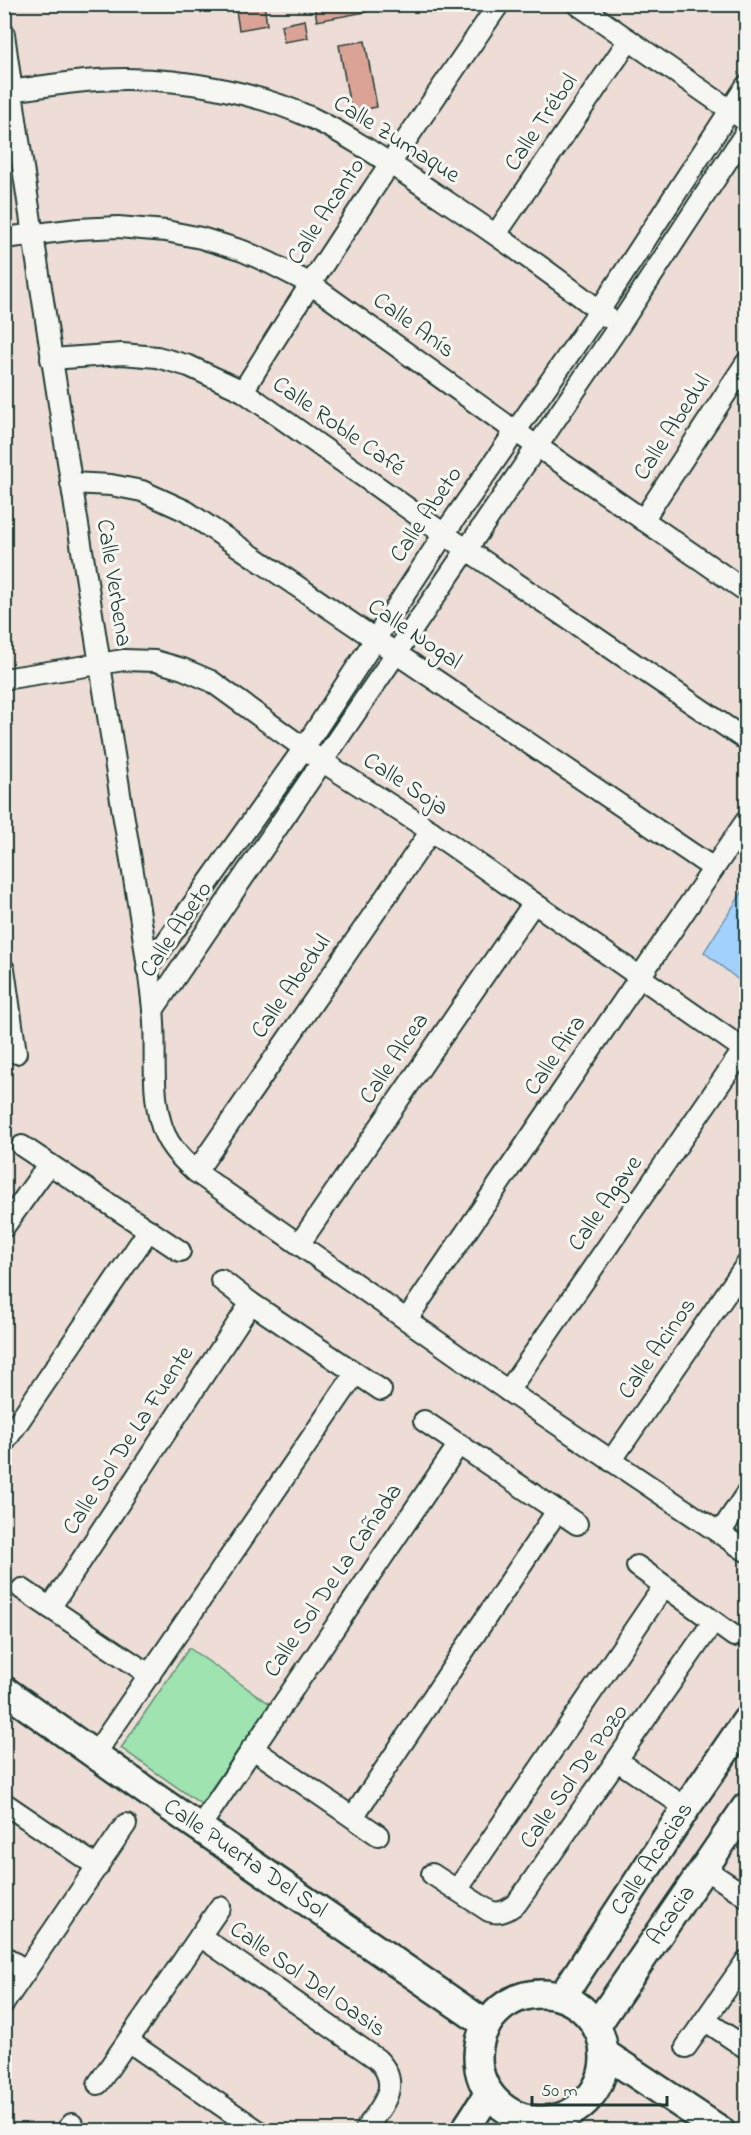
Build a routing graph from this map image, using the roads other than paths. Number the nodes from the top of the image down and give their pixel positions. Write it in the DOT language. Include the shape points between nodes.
graph roads {
  1 [pos="499,4"];
  2 [pos="577,4"];
  3 [pos="4,34"];
  4 [pos="629,40"];
  5 [pos="747,86"];
  6 [pos="8,91"];
  7 [pos="730,110"];
  8 [pos="747,121"];
  9 [pos="747,132"];
  10 [pos="389,163"];
  11 [pos="32,234"];
  12 [pos="496,234"];
  13 [pos="4,238"];
  14 [pos="309,283"];
  15 [pos="599,310"];
  16 [pos="619,326"];
  17 [pos="51,359"];
  18 [pos="747,363"];
  19 [pos="243,391"];
  20 [pos="515,431"];
  21 [pos="537,446"];
  22 [pos="71,483"];
  23 [pos="643,520"];
  24 [pos="444,534"];
  25 [pos="466,549"];
  26 [pos="747,591"];
  27 [pos="375,639"];
  28 [pos="396,653"];
  29 [pos="100,663"];
  30 [pos="4,678"];
  31 [pos="747,740"];
  32 [pos="304,748"];
  33 [pos="323,762"];
  34 [pos="747,821"];
  35 [pos="431,831"];
  36 [pos="713,868"];
  37 [pos="533,903"];
  38 [pos="4,969"];
  39 [pos="147,969"];
  40 [pos="640,979"];
  41 [pos="153,1010"];
  42 [pos="746,1049"];
  43 [pos="16,1053"];
  44 [pos="22,1146"];
  45 [pos="49,1164"];
  46 [pos="196,1172"];
  47 [pos="4,1227"];
  48 [pos="149,1230"];
  49 [pos="300,1244"];
  50 [pos="180,1251"];
  51 [pos="747,1265"];
  52 [pos="221,1280"];
  53 [pos="251,1303"];
  54 [pos="407,1319"];
  55 [pos="356,1374"];
  56 [pos="381,1390"];
  57 [pos="508,1391"];
  58 [pos="424,1421"];
  59 [pos="4,1443"];
  60 [pos="459,1444"];
  61 [pos="611,1461"];
  62 [pos="747,1494"];
  63 [pos="557,1511"];
  64 [pos="577,1524"];
  65 [pos="720,1533"];
  66 [pos="747,1551"];
  67 [pos="638,1566"];
  68 [pos="664,1586"];
  69 [pos="22,1589"];
  70 [pos="50,1608"];
  71 [pos="713,1622"];
  72 [pos="734,1636"];
  73 [pos="150,1675"];
  74 [pos="4,1690"];
  75 [pos="747,1721"];
  76 [pos="252,1748"];
  77 [pos="94,1754"];
  78 [pos="618,1761"];
  79 [pos="4,1803"];
  80 [pos="747,1807"];
  81 [pos="686,1808"];
  82 [pos="353,1817"];
  83 [pos="126,1824"];
  84 [pos="199,1828"];
  85 [pos="378,1836"];
  86 [pos="98,1868"];
  87 [pos="705,1869"];
  88 [pos="432,1874"];
  89 [pos="457,1890"];
  90 [pos="747,1896"];
  91 [pos="220,1907"];
  92 [pos="200,1936"];
  93 [pos="4,1956"];
  94 [pos="747,1960"];
  95 [pos="26,1971"];
  96 [pos="562,1997"];
  97 [pos="4,2002"];
  98 [pos="706,2021"];
  99 [pos="487,2025"];
  100 [pos="596,2026"];
  101 [pos="128,2041"];
  102 [pos="686,2047"];
  103 [pos="747,2048"];
  104 [pos="604,2053"];
  105 [pos="98,2084"];
  106 [pos="489,2093"];
  107 [pos="573,2124"];
  108 [pos="531,2125"];
  109 [pos="257,2130"];
  110 [pos="365,2130"];
  111 [pos="465,2130"];
  112 [pos="720,2130"];
  1 -- 10 [label="street, Calle Acanto"];
  2 -- 4 [label="street"];
  3 -- 6 [label="street, Calle Verbena"];
  4 -- 7 [label="street"];
  4 -- 12 [label="street, Calle Trébol"];
  5 -- 7 [label="street, Calle Abeto"];
  6 -- 10 [label="street, Calle Zumaque" via="85,80 128,79 230,92 311,118"];
  6 -- 11 [label="street, Calle Verbena"];
  7 -- 8 [label="street"];
  7 -- 15 [label="street, Calle Abeto"];
  9 -- 16 [label="street, Calle Abeto"];
  10 -- 12 [label="street, Calle Zumaque"];
  10 -- 14 [label="street, Calle Acanto"];
  11 -- 13 [label="street, Calle Anís"];
  11 -- 14 [label="street, Calle Anís" via="118,227 166,231 243,251"];
  11 -- 17 [label="street, Calle Verbena"];
  12 -- 15 [label="street, Calle Zumaque"];
  14 -- 19 [label="street, Calle Acanto"];
  14 -- 20 [label="street, Calle Anís"];
  15 -- 16 [label="street, Calle Zumaque"];
  15 -- 20 [label="street, Calle Abeto"];
  16 -- 21 [label="street, Calle Abeto"];
  17 -- 19 [label="street, Calle Roble Café" via="123,354 157,357 189,366"];
  17 -- 22 [label="street, Calle Verbena"];
  18 -- 23 [label="street, Calle Abedul"];
  19 -- 24 [label="street, Calle Roble Café"];
  20 -- 21 [label="street, Calle Anís"];
  20 -- 24 [label="street, Calle Abeto"];
  21 -- 23 [label="street, Calle Anís"];
  21 -- 25 [label="street, Calle Abeto"];
  22 -- 27 [label="street, Calle Nogal" via="142,491 186,511"];
  22 -- 29 [label="street, Calle Verbena"];
  23 -- 26 [label="street, Calle Anís"];
  24 -- 25 [label="street, Calle Roble Café"];
  24 -- 27 [label="street, Calle Abeto"];
  25 -- 28 [label="street, Calle Abeto"];
  25 -- 31 [label="street, Calle Roble Café"];
  27 -- 28 [label="street, Calle Nogal"];
  27 -- 32 [label="street, Calle Abeto"];
  28 -- 33 [label="street, Calle Abeto"];
  28 -- 36 [label="street, Calle Nogal"];
  29 -- 30 [label="street, Calle Soja"];
  29 -- 32 [label="street, Calle Soja" via="155,661 183,669 211,681"];
  29 -- 39 [label="street, Calle Verbena"];
  32 -- 33 [label="street, Calle Soja"];
  32 -- 39 [label="street, Calle Abeto"];
  33 -- 35 [label="street, Calle Soja"];
  33 -- 41 [label="street, Calle Abeto"];
  34 -- 36 [label="street, Calle Aira"];
  35 -- 37 [label="street, Calle Soja"];
  35 -- 46 [label="street, Calle Abedul"];
  36 -- 40 [label="street, Calle Aira"];
  37 -- 40 [label="street, Calle Soja"];
  37 -- 49 [label="street, Calle Alcea"];
  38 -- 43 [label="street"];
  39 -- 41 [label="street, Calle Verbena"];
  40 -- 42 [label="street, Calle Soja"];
  40 -- 54 [label="street, Calle Aira"];
  41 -- 46 [label="street, Calle Verbena" via="160,1119 167,1140"];
  42 -- 57 [label="street, Calle Agave"];
  44 -- 45 [label="street"];
  45 -- 47 [label="street"];
  45 -- 48 [label="street"];
  46 -- 49 [label="street"];
  48 -- 50 [label="street"];
  48 -- 59 [label="street"];
  49 -- 54 [label="street"];
  51 -- 61 [label="street, Calle Acinos"];
  52 -- 53 [label="street"];
  53 -- 55 [label="street"];
  53 -- 70 [label="street, Calle Sol De La Fuente"];
  54 -- 57 [label="street"];
  55 -- 56 [label="street"];
  55 -- 73 [label="street"];
  57 -- 61 [label="street"];
  58 -- 60 [label="street"];
  60 -- 63 [label="street"];
  60 -- 76 [label="street, Calle Sol De La Cañada"];
  61 -- 65 [label="street"];
  62 -- 65 [label="street"];
  63 -- 64 [label="street"];
  63 -- 82 [label="street"];
  65 -- 66 [label="street"];
  67 -- 68 [label="street"];
  68 -- 71 [label="street"];
  68 -- 89 [label="street, Calle Sol De Pozo"];
  69 -- 70 [label="street"];
  70 -- 73 [label="street"];
  71 -- 72 [label="street"];
  71 -- 78 [label="street, Calle Sol De Pozo"];
  73 -- 77 [label="street"];
  74 -- 77 [label="street, Calle Puerta Del Sol"];
  75 -- 81 [label="street, Calle Acacias"];
  76 -- 82 [label="street"];
  76 -- 84 [label="street, Calle Sol De La Cañada"];
  77 -- 84 [label="street, Calle Puerta Del Sol"];
  78 -- 81 [label="street"];
  78 -- 89 [label="street, Calle Sol De Pozo" via="509,1910 495,1913"];
  79 -- 86 [label="street"];
  80 -- 87 [label="street, Acacia"];
  81 -- 96 [label="street, Calle Acacias"];
  82 -- 85 [label="street"];
  83 -- 86 [label="street"];
  84 -- 99 [label="street, Calle Puerta Del Sol"];
  86 -- 95 [label="street"];
  87 -- 90 [label="street"];
  87 -- 100 [label="street, Acacia"];
  88 -- 89 [label="street, Calle Sol De Pozo"];
  91 -- 92 [label="street, Calle Sol Del Oasis"];
  92 -- 101 [label="street, Calle Sol Del Oasis"];
  92 -- 110 [label="street, Calle Sol Del Oasis" via="383,2065 389,2091"];
  93 -- 95 [label="street"];
  94 -- 98 [label="street"];
  95 -- 97 [label="street"];
  96 -- 99 [label="street" via="528,1995 498,2011"];
  96 -- 100 [label="street" via="586,2012"];
  98 -- 102 [label="street"];
  98 -- 103 [label="street"];
  99 -- 106 [label="street" via="478,2059"];
  100 -- 104 [label="street"];
  101 -- 105 [label="street, Calle Sol Del Oasis"];
  101 -- 109 [label="street"];
  104 -- 107 [label="street" via="603,2069 594,2091 577,2109"];
  104 -- 112 [label="street"];
  106 -- 108 [label="street"];
  106 -- 111 [label="street"];
  107 -- 108 [label="street" via="549,2120"];
}
